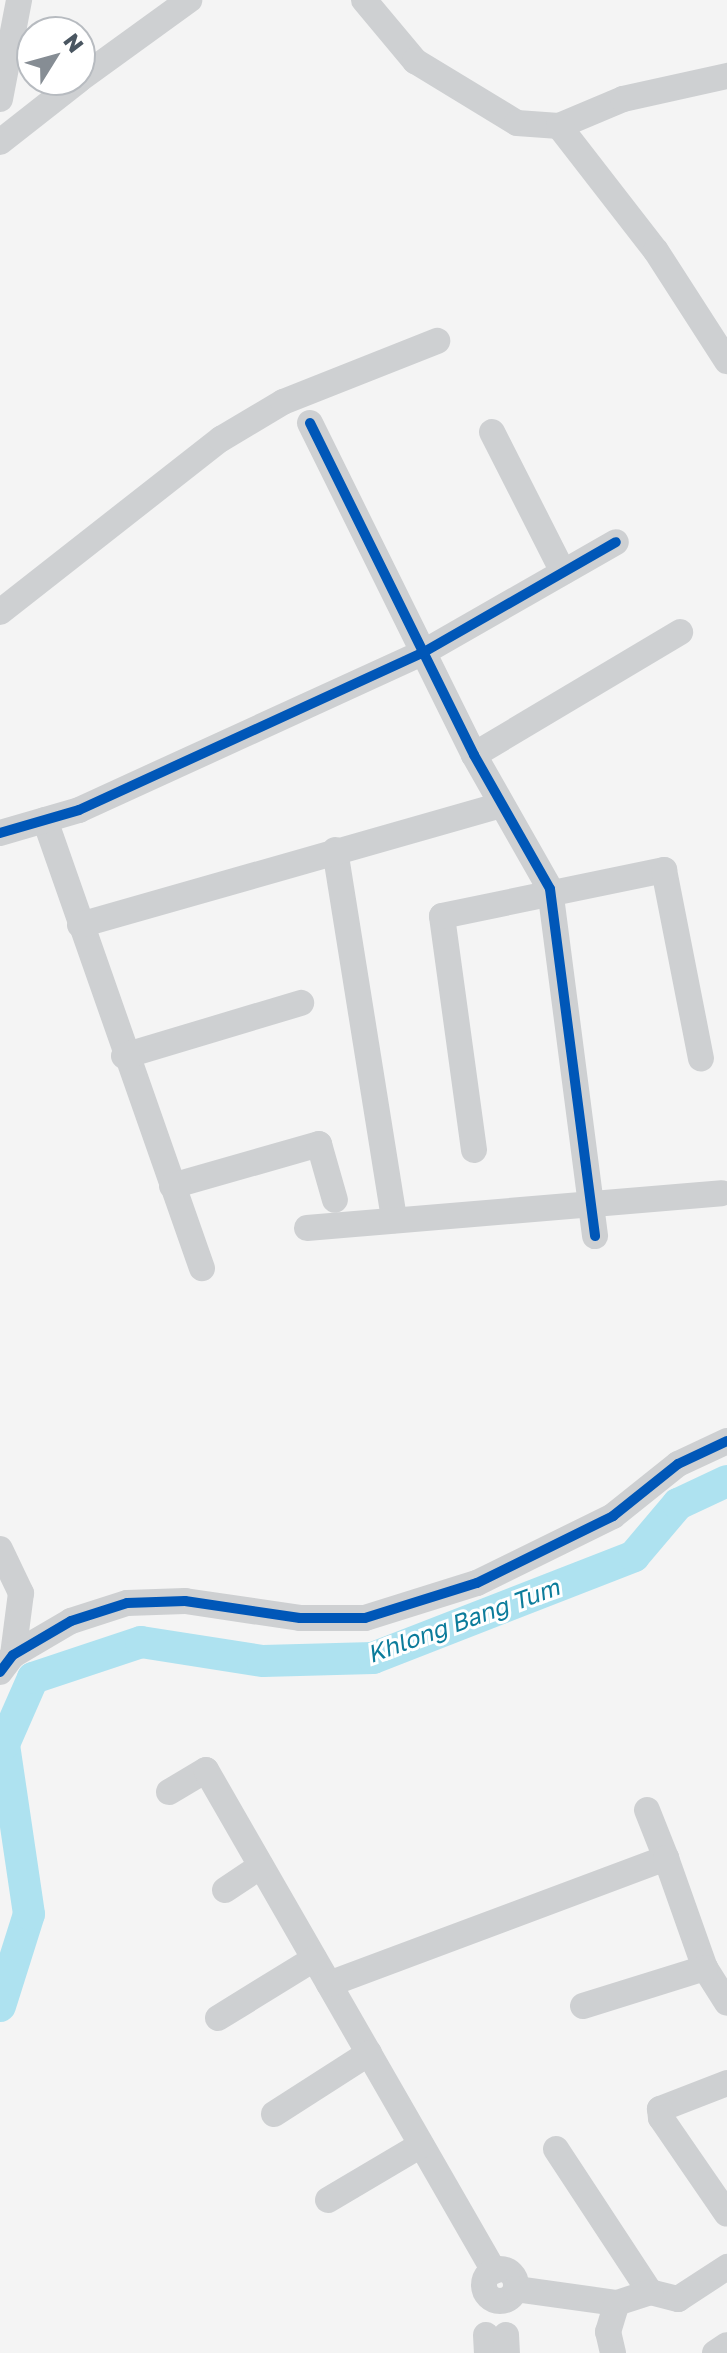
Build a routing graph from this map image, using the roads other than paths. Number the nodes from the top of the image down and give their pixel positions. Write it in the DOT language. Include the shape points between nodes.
graph roads {
  1 [pos="19,0"];
  2 [pos="189,0"];
  3 [pos="364,0"];
  4 [pos="96,68"];
  5 [pos="727,76"];
  6 [pos="59,96"];
  7 [pos="0,99"];
  8 [pos="559,126"];
  9 [pos="0,142"];
  10 [pos="437,341"];
  11 [pos="727,361"];
  12 [pos="310,423"];
  13 [pos="492,432"];
  14 [pos="616,542"];
  15 [pos="563,572"];
  16 [pos="0,612"];
  17 [pos="680,632"];
  18 [pos="424,652"];
  19 [pos="474,755"];
  20 [pos="500,805"];
  21 [pos="45,820"];
  22 [pos="0,833"];
  23 [pos="335,850"];
  24 [pos="550,889"];
  25 [pos="80,925"];
  26 [pos="301,1003"];
  27 [pos="124,1056"];
  28 [pos="701,1058"];
  29 [pos="474,1150"];
  30 [pos="172,1186"];
  31 [pos="722,1193"];
  32 [pos="335,1200"];
  33 [pos="590,1203"];
  34 [pos="394,1220"];
  35 [pos="307,1228"];
  36 [pos="595,1236"];
  37 [pos="202,1268"];
  38 [pos="727,1441"];
  39 [pos="0,1549"];
  40 [pos="7,1663"];
  41 [pos="169,1792"];
  42 [pos="647,1810"];
  43 [pos="666,1858"];
  44 [pos="261,1866"];
  45 [pos="225,1890"];
  46 [pos="314,1959"];
  47 [pos="705,1968"];
  48 [pos="329,1984"];
  49 [pos="727,2003"];
  50 [pos="583,2006"];
  51 [pos="218,2018"];
  52 [pos="369,2053"];
  53 [pos="727,2083"];
  54 [pos="274,2114"];
  55 [pos="421,2145"];
  56 [pos="556,2149"];
  57 [pos="328,2200"];
  58 [pos="727,2214"];
  59 [pos="727,2267"];
  60 [pos="650,2292"];
  61 [pos="617,2303"];
  62 [pos="498,2317"];
  63 [pos="727,2345"];
  64 [pos="613,2353"];
  65 [pos="715,2353"];
  1 -- 7 [label="street"];
  2 -- 4 [label="street"];
  3 -- 8 [label="street" via="396,45 461,93 517,123"];
  5 -- 8 [label="street" via="623,99"];
  6 -- 9 [label="street"];
  8 -- 11 [label="street" via="656,251"];
  10 -- 16 [label="street" via="283,402 221,439"];
  12 -- 18 [label="street"];
  13 -- 15 [label="street"];
  14 -- 15 [label="street"];
  15 -- 18 [label="street"];
  17 -- 19 [label="street"];
  18 -- 19 [label="street"];
  18 -- 21 [label="street" via="79,810"];
  19 -- 20 [label="street"];
  20 -- 23 [label="street"];
  20 -- 24 [label="street"];
  21 -- 22 [label="street"];
  21 -- 25 [label="street"];
  23 -- 25 [label="street"];
  23 -- 34 [label="street"];
  24 -- 28 [label="street" via="664,870"];
  24 -- 29 [label="street" via="442,916"];
  24 -- 33 [label="street"];
  25 -- 27 [label="street"];
  26 -- 27 [label="street"];
  27 -- 30 [label="street"];
  30 -- 32 [label="street" via="319,1144"];
  30 -- 37 [label="street"];
  31 -- 33 [label="street"];
  33 -- 34 [label="street"];
  33 -- 36 [label="street"];
  34 -- 35 [label="street"];
  38 -- 40 [label="street" via="678,1464 613,1516 477,1583 365,1618 300,1618 155,1599 102,1608"];
  39 -- 40 [label="street" via="21,1593"];
  41 -- 44 [label="street" via="206,1770"];
  42 -- 43 [label="street"];
  43 -- 47 [label="street"];
  43 -- 48 [label="street"];
  44 -- 45 [label="street"];
  44 -- 46 [label="street"];
  46 -- 48 [label="street"];
  46 -- 51 [label="street"];
  47 -- 49 [label="street"];
  47 -- 50 [label="street"];
  48 -- 52 [label="street"];
  52 -- 54 [label="street"];
  52 -- 55 [label="street"];
  53 -- 58 [label="street" via="660,2109"];
  55 -- 57 [label="street"];
  55 -- 62 [label="street"];
  56 -- 60 [label="street"];
  59 -- 60 [label="street" via="678,2299"];
  60 -- 61 [label="street"];
  61 -- 62 [label="street"];
  61 -- 64 [label="street" via="608,2332"];
  63 -- 65 [label="street"];
}
